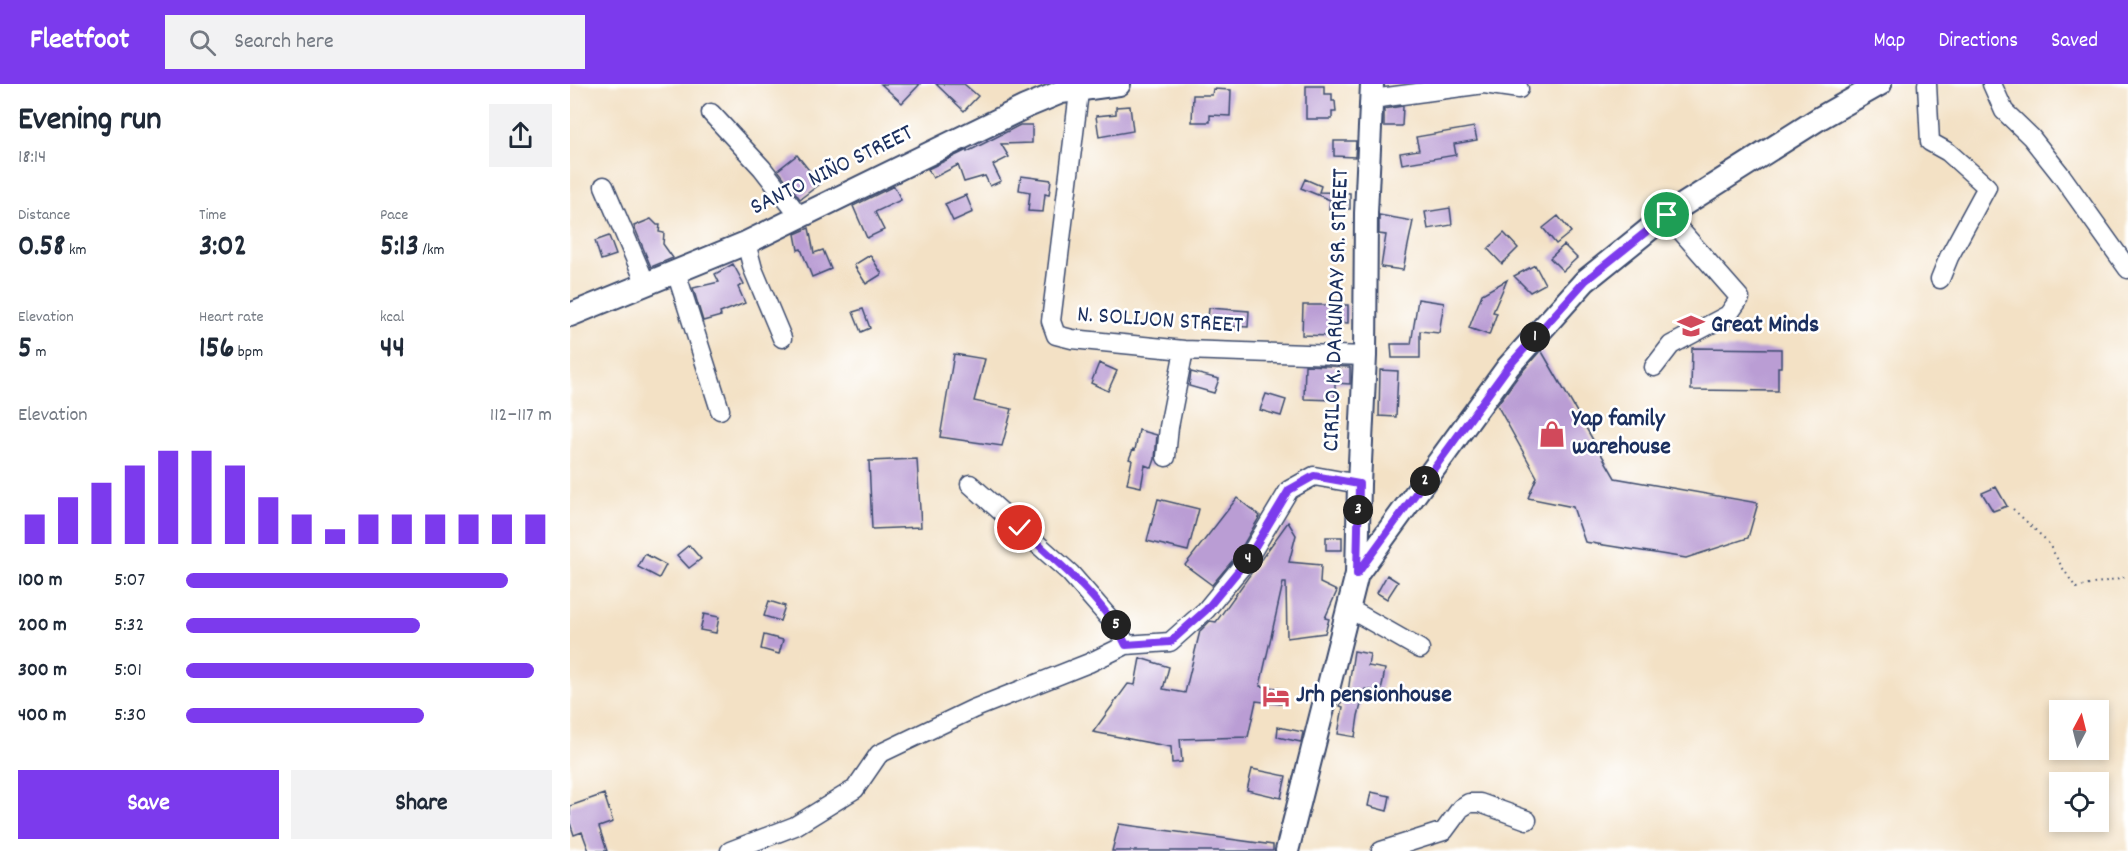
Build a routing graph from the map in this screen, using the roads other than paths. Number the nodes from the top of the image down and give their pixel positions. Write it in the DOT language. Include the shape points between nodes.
graph roads {
  1 [pos="1119,84"];
  2 [pos="1880,84"];
  3 [pos="1927,84"];
  4 [pos="1992,84"];
  5 [pos="1080,87"];
  6 [pos="1519,89"];
  7 [pos="1372,92"];
  8 [pos="711,113"];
  9 [pos="604,186"];
  10 [pos="1667,215"];
  11 [pos="800,217"];
  12 [pos="746,243"];
  13 [pos="2128,269"];
  14 [pos="676,272"];
  15 [pos="1940,279"];
  16 [pos="646,284"];
  17 [pos="570,315"];
  18 [pos="782,338"];
  19 [pos="1184,350"];
  20 [pos="1365,356"];
  21 [pos="1654,367"];
  22 [pos="720,410"];
  23 [pos="1166,457"];
  24 [pos="970,483"];
  25 [pos="1359,484"];
  26 [pos="1357,574"];
  27 [pos="1348,608"];
  28 [pos="1126,645"];
  29 [pos="1420,649"];
  30 [pos="1527,820"];
  31 [pos="730,851"];
  32 [pos="1287,851"];
  33 [pos="1381,851"];
  1 -- 5 [label="main road, SANTO NIÑO STREET"];
  2 -- 10 [label="main road"];
  3 -- 15 [label="street" via="1930,142 1948,152 1987,187"];
  4 -- 13 [label="street" via="2004,111 2055,167"];
  5 -- 11 [label="main road, SANTO NIÑO STREET" via="1025,107"];
  5 -- 19 [label="street, N. SOLIJON STREET" via="1051,321 1056,335"];
  6 -- 7 [label="street" via="1484,84"];
  7 -- 20 [label="main road, CIRILO K. DARUNDAY SR. STREET"];
  8 -- 11 [label="street"];
  9 -- 16 [label="street"];
  10 -- 21 [label="street" via="1740,298 1728,315 1671,345"];
  10 -- 26 [label="main road" via="1585,281 1508,367"];
  11 -- 12 [label="main road, SANTO NIÑO STREET"];
  12 -- 14 [label="main road, SANTO NIÑO STREET"];
  12 -- 18 [label="street"];
  14 -- 16 [label="main road, SANTO NIÑO STREET"];
  14 -- 22 [label="street"];
  16 -- 17 [label="main road, SANTO NIÑO STREET"];
  19 -- 20 [label="street, N. SOLIJON STREET"];
  19 -- 23 [label="street"];
  20 -- 25 [label="main road, CIRILO K. DARUNDAY SR. STREET"];
  24 -- 28 [label="street" via="1070,573 1117,627"];
  25 -- 26 [label="main road, CIRILO K. DARUNDAY SR. STREET"];
  25 -- 28 [label="street" via="1314,476 1289,490 1247,560 1206,610 1170,642"];
  26 -- 27 [label="main road"];
  27 -- 29 [label="street"];
  27 -- 32 [label="main road"];
  28 -- 31 [label="street" via="879,754 855,789 795,826"];
  30 -- 33 [label="street" via="1480,803 1469,803 1444,831"];
}
